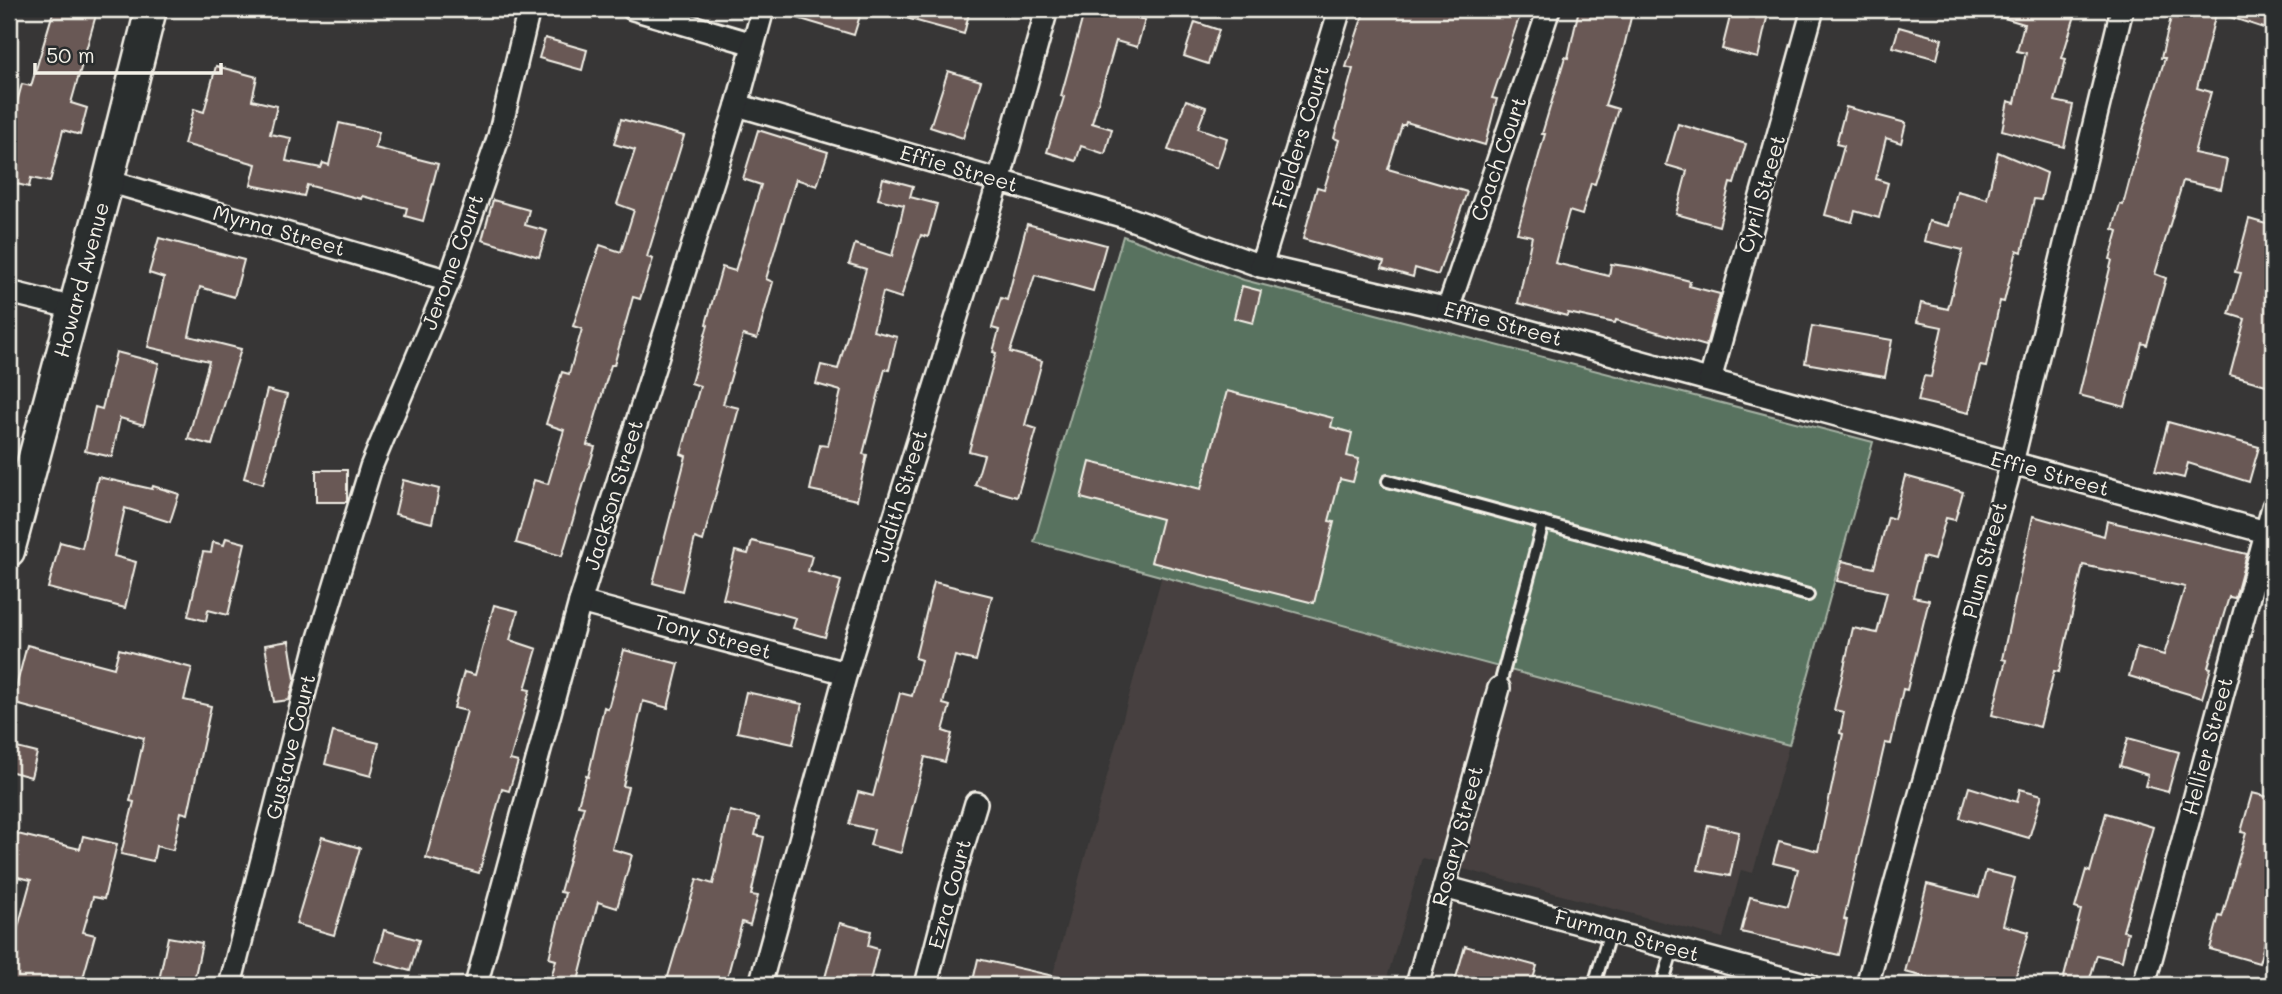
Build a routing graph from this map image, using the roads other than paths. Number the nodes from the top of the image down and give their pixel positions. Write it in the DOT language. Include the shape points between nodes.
graph roads {
  1 [pos="151,9"];
  2 [pos="529,9"];
  3 [pos="633,9"];
  4 [pos="763,9"];
  5 [pos="1046,9"];
  6 [pos="1340,9"];
  7 [pos="1549,9"];
  8 [pos="1813,9"];
  9 [pos="2122,9"];
  10 [pos="753,44"];
  11 [pos="737,105"];
  12 [pos="108,181"];
  13 [pos="999,181"];
  14 [pos="1261,266"];
  15 [pos="449,281"];
  16 [pos="9,292"];
  17 [pos="74,307"];
  18 [pos="1448,309"];
  19 [pos="1710,380"];
  20 [pos="2012,464"];
  21 [pos="1388,481"];
  22 [pos="2273,508"];
  23 [pos="358,510"];
  24 [pos="1543,523"];
  25 [pos="2270,533"];
  26 [pos="9,551"];
  27 [pos="1808,595"];
  28 [pos="580,602"];
  29 [pos="846,673"];
  30 [pos="1500,688"];
  31 [pos="976,803"];
  32 [pos="1444,887"];
  33 [pos="1609,931"];
  34 [pos="1673,948"];
  35 [pos="230,985"];
  36 [pos="476,985"];
  37 [pos="760,985"];
  38 [pos="926,985"];
  39 [pos="1417,985"];
  40 [pos="1594,985"];
  41 [pos="1662,985"];
  42 [pos="1809,985"];
  43 [pos="1867,985"];
  44 [pos="2144,985"];
  1 -- 12 [label="main road, Howard Avenue"];
  2 -- 15 [label="street, Jerome Court" via="499,136"];
  3 -- 10 [label="street"];
  4 -- 10 [label="street, Jackson Street"];
  5 -- 13 [label="street, Judith Street"];
  6 -- 14 [label="street, Fielders Court"];
  7 -- 18 [label="street, Coach Court"];
  8 -- 19 [label="street, Cyril Street"];
  9 -- 20 [label="street, Plum Street"];
  10 -- 11 [label="street, Jackson Street"];
  11 -- 13 [label="street, Effie Street"];
  11 -- 28 [label="street, Jackson Street"];
  12 -- 15 [label="street, Myrna Street"];
  12 -- 17 [label="main road, Howard Avenue"];
  13 -- 14 [label="street, Effie Street" via="1125,217"];
  13 -- 29 [label="street, Judith Street"];
  14 -- 18 [label="street, Effie Street"];
  15 -- 23 [label="street, Jerome Court" via="371,467"];
  16 -- 17 [label="street"];
  17 -- 26 [label="main road, Howard Avenue"];
  18 -- 19 [label="street, Effie Street"];
  19 -- 20 [label="street, Effie Street"];
  20 -- 25 [label="street, Effie Street"];
  20 -- 43 [label="street, Plum Street"];
  21 -- 24 [label="lane"];
  22 -- 25 [label="street, Hellier Street"];
  23 -- 35 [label="street, Gustave Court" via="316,648"];
  24 -- 27 [label="lane"];
  24 -- 30 [label="lane"];
  25 -- 44 [label="street, Hellier Street"];
  28 -- 29 [label="street, Tony Street"];
  28 -- 36 [label="street, Jackson Street"];
  29 -- 37 [label="street, Judith Street"];
  30 -- 32 [label="street, Rosary Street"];
  31 -- 38 [label="street, Ezra Court"];
  32 -- 33 [label="street, Furman Street"];
  32 -- 39 [label="street, Rosary Street"];
  33 -- 34 [label="street, Furman Street"];
  33 -- 40 [label="lane"];
  34 -- 41 [label="lane"];
  34 -- 42 [label="street, Furman Street"];
}
